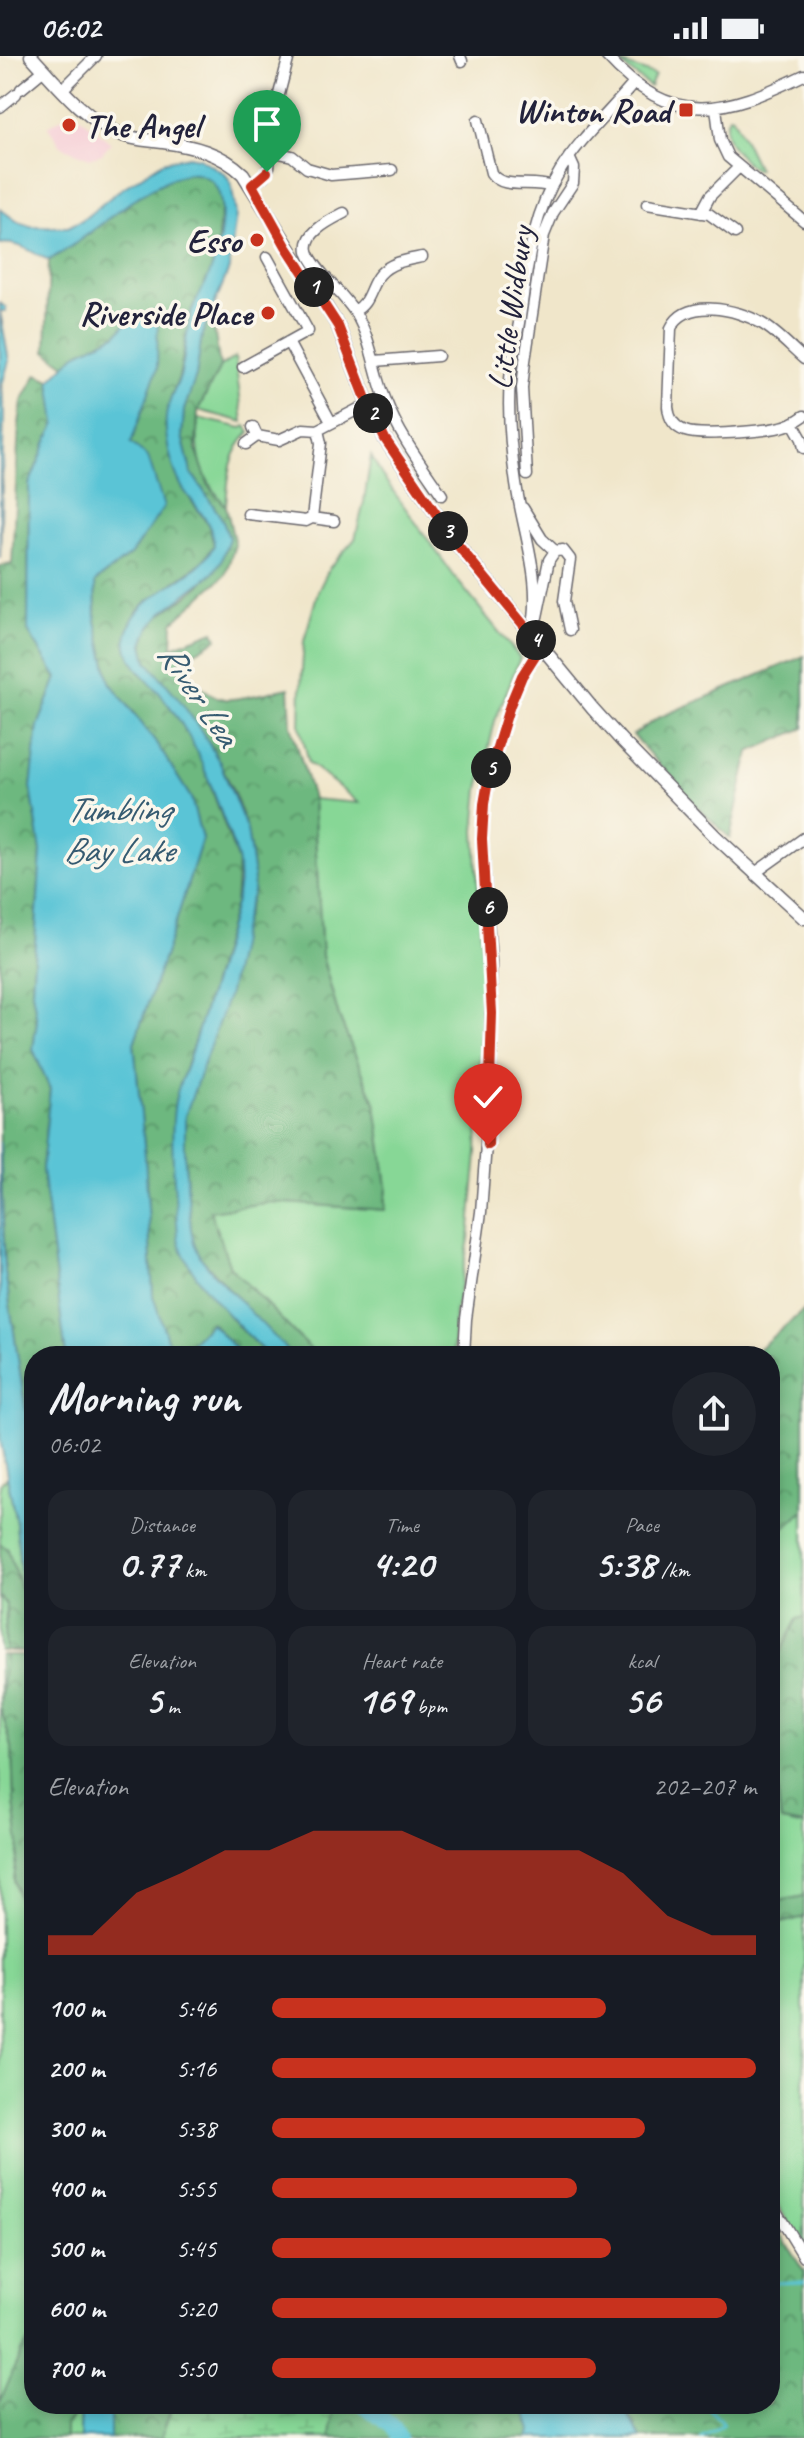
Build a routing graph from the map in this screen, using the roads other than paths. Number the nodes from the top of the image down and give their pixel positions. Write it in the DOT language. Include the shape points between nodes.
graph roads {
  1 [pos="31,56"];
  2 [pos="96,56"];
  3 [pos="289,56"];
  4 [pos="606,56"];
  5 [pos="44,70"];
  6 [pos="804,75"];
  7 [pos="634,83"];
  8 [pos="62,90"];
  9 [pos="0,107"];
  10 [pos="716,108"];
  11 [pos="478,120"];
  12 [pos="271,151"];
  13 [pos="569,157"];
  14 [pos="739,167"];
  15 [pos="392,170"];
  16 [pos="252,185"];
  17 [pos="551,187"];
  18 [pos="647,204"];
  19 [pos="344,213"];
  20 [pos="701,213"];
  21 [pos="804,221"];
  22 [pos="735,233"];
  23 [pos="267,257"];
  24 [pos="422,257"];
  25 [pos="339,293"];
  26 [pos="324,302"];
  27 [pos="354,311"];
  28 [pos="288,342"];
  29 [pos="438,356"];
  30 [pos="804,359"];
  31 [pos="375,361"];
  32 [pos="243,367"];
  33 [pos="368,404"];
  34 [pos="804,416"];
  35 [pos="331,422"];
  36 [pos="793,423"];
  37 [pos="318,430"];
  38 [pos="246,444"];
  39 [pos="804,448"];
  40 [pos="527,475"];
  41 [pos="442,495"];
  42 [pos="520,503"];
  43 [pos="248,514"];
  44 [pos="312,518"];
  45 [pos="334,521"];
  46 [pos="555,551"];
  47 [pos="533,628"];
  48 [pos="570,630"];
  49 [pos="541,646"];
  50 [pos="804,838"];
  51 [pos="755,873"];
  52 [pos="804,918"];
  53 [pos="465,1346"];
  54 [pos="780,2217"];
  55 [pos="804,2257"];
  1 -- 5 [label="main road"];
  2 -- 8 [label="street"];
  3 -- 12 [label="street"];
  4 -- 7 [label="street"];
  5 -- 8 [label="main road"];
  5 -- 9 [label="street"];
  6 -- 10 [label="street" via="752,99"];
  7 -- 10 [label="street" via="663,100"];
  7 -- 13 [label="street"];
  8 -- 16 [label="main road" via="118,133 218,156"];
  10 -- 14 [label="street" via="722,146"];
  11 -- 17 [label="street" via="496,180"];
  12 -- 15 [label="street" via="323,174"];
  12 -- 16 [label="street" via="267,172"];
  13 -- 17 [label="street"];
  13 -- 40 [label="street, Little Widbury" via="573,183 544,235 525,361"];
  14 -- 20 [label="street"];
  14 -- 21 [label="street"];
  16 -- 26 [label="main road"];
  17 -- 42 [label="street" via="534,228 510,378"];
  18 -- 20 [label="street"];
  19 -- 25 [label="street" via="318,228 308,246"];
  20 -- 22 [label="street"];
  23 -- 28 [label="street" via="308,331"];
  24 -- 27 [label="street" via="385,270 364,305"];
  25 -- 26 [label="street"];
  25 -- 27 [label="street"];
  26 -- 33 [label="main road"];
  27 -- 31 [label="street"];
  28 -- 32 [label="street"];
  28 -- 35 [label="street"];
  29 -- 31 [label="street"];
  30 -- 36 [label="street" via="771,330 743,315 697,309 682,314 671,328 668,407 678,427 696,434"];
  31 -- 41 [label="street" via="392,415"];
  33 -- 35 [label="street"];
  33 -- 47 [label="main road" via="385,439 456,543"];
  34 -- 36 [label="street"];
  35 -- 37 [label="street"];
  36 -- 39 [label="street"];
  37 -- 38 [label="street" via="303,429 279,440 255,431"];
  37 -- 44 [label="street"];
  42 -- 46 [label="street"];
  42 -- 47 [label="street" via="531,558"];
  43 -- 44 [label="street"];
  44 -- 45 [label="street"];
  46 -- 47 [label="street"];
  46 -- 48 [label="street" via="563,550 570,559 564,601"];
  47 -- 49 [label="main road"];
  49 -- 51 [label="main road" via="632,752"];
  49 -- 53 [label="street" via="510,705 484,804 491,1077"];
  50 -- 51 [label="street"];
  51 -- 52 [label="main road"];
  54 -- 55 [label="street"];
}
